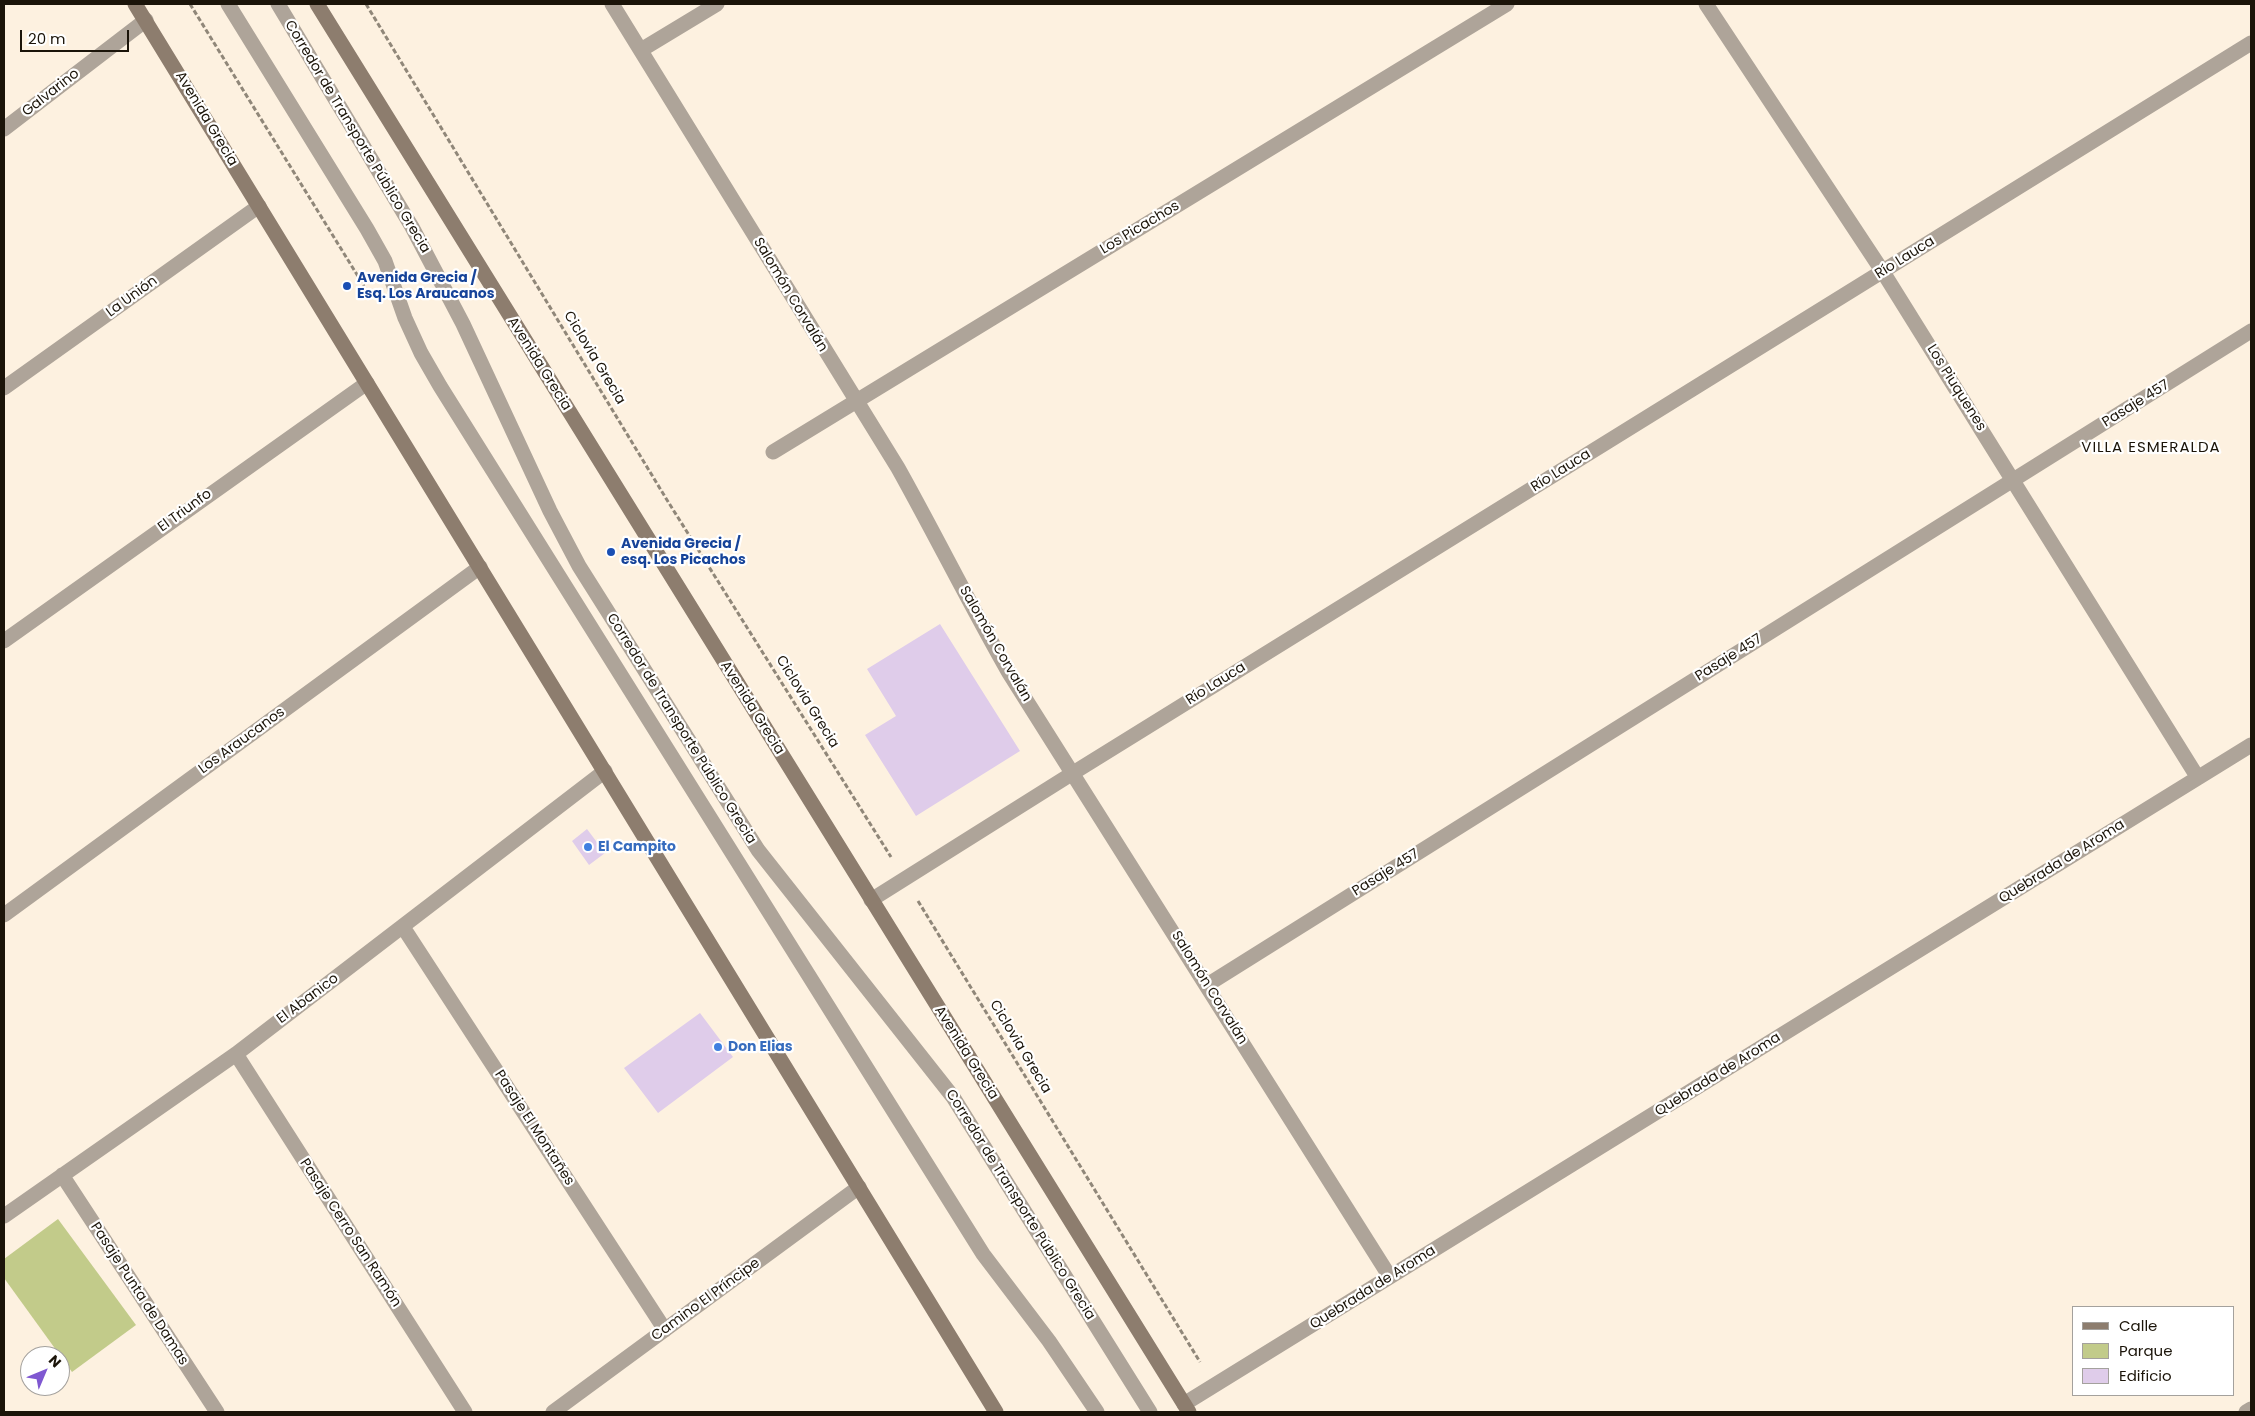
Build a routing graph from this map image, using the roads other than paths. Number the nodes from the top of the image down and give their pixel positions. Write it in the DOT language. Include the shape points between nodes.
graph roads {
  1 [pos="136,4"];
  2 [pos="228,4"];
  3 [pos="278,4"];
  4 [pos="317,4"];
  5 [pos="612,4"];
  6 [pos="717,4"];
  7 [pos="1507,4"];
  8 [pos="1706,4"];
  9 [pos="146,20"];
  10 [pos="2251,43"];
  11 [pos="641,50"];
  12 [pos="4,130"];
  13 [pos="259,206"];
  14 [pos="1883,272"];
  15 [pos="2251,332"];
  16 [pos="367,383"];
  17 [pos="4,388"];
  18 [pos="855,402"];
  19 [pos="773,452"];
  20 [pos="2013,480"];
  21 [pos="480,567"];
  22 [pos="4,641"];
  23 [pos="2251,745"];
  24 [pos="604,771"];
  25 [pos="1073,773"];
  26 [pos="2198,778"];
  27 [pos="871,900"];
  28 [pos="4,915"];
  29 [pos="403,927"];
  30 [pos="1207,985"];
  31 [pos="236,1054"];
  32 [pos="62,1176"];
  33 [pos="859,1187"];
  34 [pos="4,1216"];
  35 [pos="1390,1277"];
  36 [pos="665,1330"];
  37 [pos="1186,1408"];
  38 [pos="2251,1409"];
  39 [pos="217,1412"];
  40 [pos="465,1412"];
  41 [pos="552,1412"];
  42 [pos="996,1412"];
  43 [pos="1097,1412"];
  44 [pos="1150,1412"];
  45 [pos="2246,1412"];
  1 -- 9 [label="main road, Avenida Grecia"];
  2 -- 43 [label="street, Corredor de Transporte Público Grecia" via="368,228 385,261 405,318 440,386 983,1254 1049,1341"];
  3 -- 44 [label="street, Corredor de Transporte Público Grecia" via="412,227 579,566 758,850 953,1097"];
  4 -- 27 [label="main road, Avenida Grecia"];
  5 -- 11 [label="street, Salomón Corvalán"];
  6 -- 11 [label="street"];
  7 -- 18 [label="street, Los Picachos"];
  8 -- 14 [label="street, Los Piuquenes"];
  9 -- 12 [label="street, Galvarino"];
  9 -- 13 [label="main road, Avenida Grecia"];
  10 -- 14 [label="street, Río Lauca"];
  11 -- 18 [label="street, Salomón Corvalán"];
  13 -- 16 [label="main road, Avenida Grecia"];
  13 -- 17 [label="street, La Unión"];
  14 -- 20 [label="street, Los Piuquenes"];
  14 -- 25 [label="street, Río Lauca"];
  15 -- 20 [label="street, Pasaje 457"];
  16 -- 21 [label="main road, Avenida Grecia"];
  16 -- 22 [label="street, El Triunfo"];
  18 -- 19 [label="street, Los Picachos"];
  18 -- 25 [label="street, Salomón Corvalán" via="898,468 1009,672"];
  20 -- 26 [label="street, Los Piuquenes"];
  20 -- 30 [label="street, Pasaje 457"];
  21 -- 24 [label="main road, Avenida Grecia"];
  21 -- 28 [label="street, Los Araucanos"];
  23 -- 26 [label="street, Quebrada de Aroma"];
  24 -- 29 [label="street, El Abanico"];
  24 -- 33 [label="main road, Avenida Grecia"];
  25 -- 27 [label="street, Río Lauca"];
  25 -- 30 [label="street, Salomón Corvalán"];
  26 -- 35 [label="street, Quebrada de Aroma"];
  27 -- 37 [label="main road, Avenida Grecia"];
  29 -- 31 [label="street, El Abanico"];
  29 -- 36 [label="street, Pasaje El Montañes"];
  30 -- 35 [label="street, Salomón Corvalán"];
  31 -- 32 [label="street, El Abanico"];
  31 -- 40 [label="street, Pasaje Cerro San Ramón"];
  32 -- 34 [label="street, El Abanico"];
  32 -- 39 [label="street, Pasaje Punta de Damas"];
  33 -- 36 [label="street, Camino El Príncipe"];
  33 -- 42 [label="main road, Avenida Grecia"];
  35 -- 37 [label="street, Quebrada de Aroma" via="1214,1385"];
  36 -- 41 [label="street, Camino El Príncipe"];
  38 -- 45 [label="street"];
}
